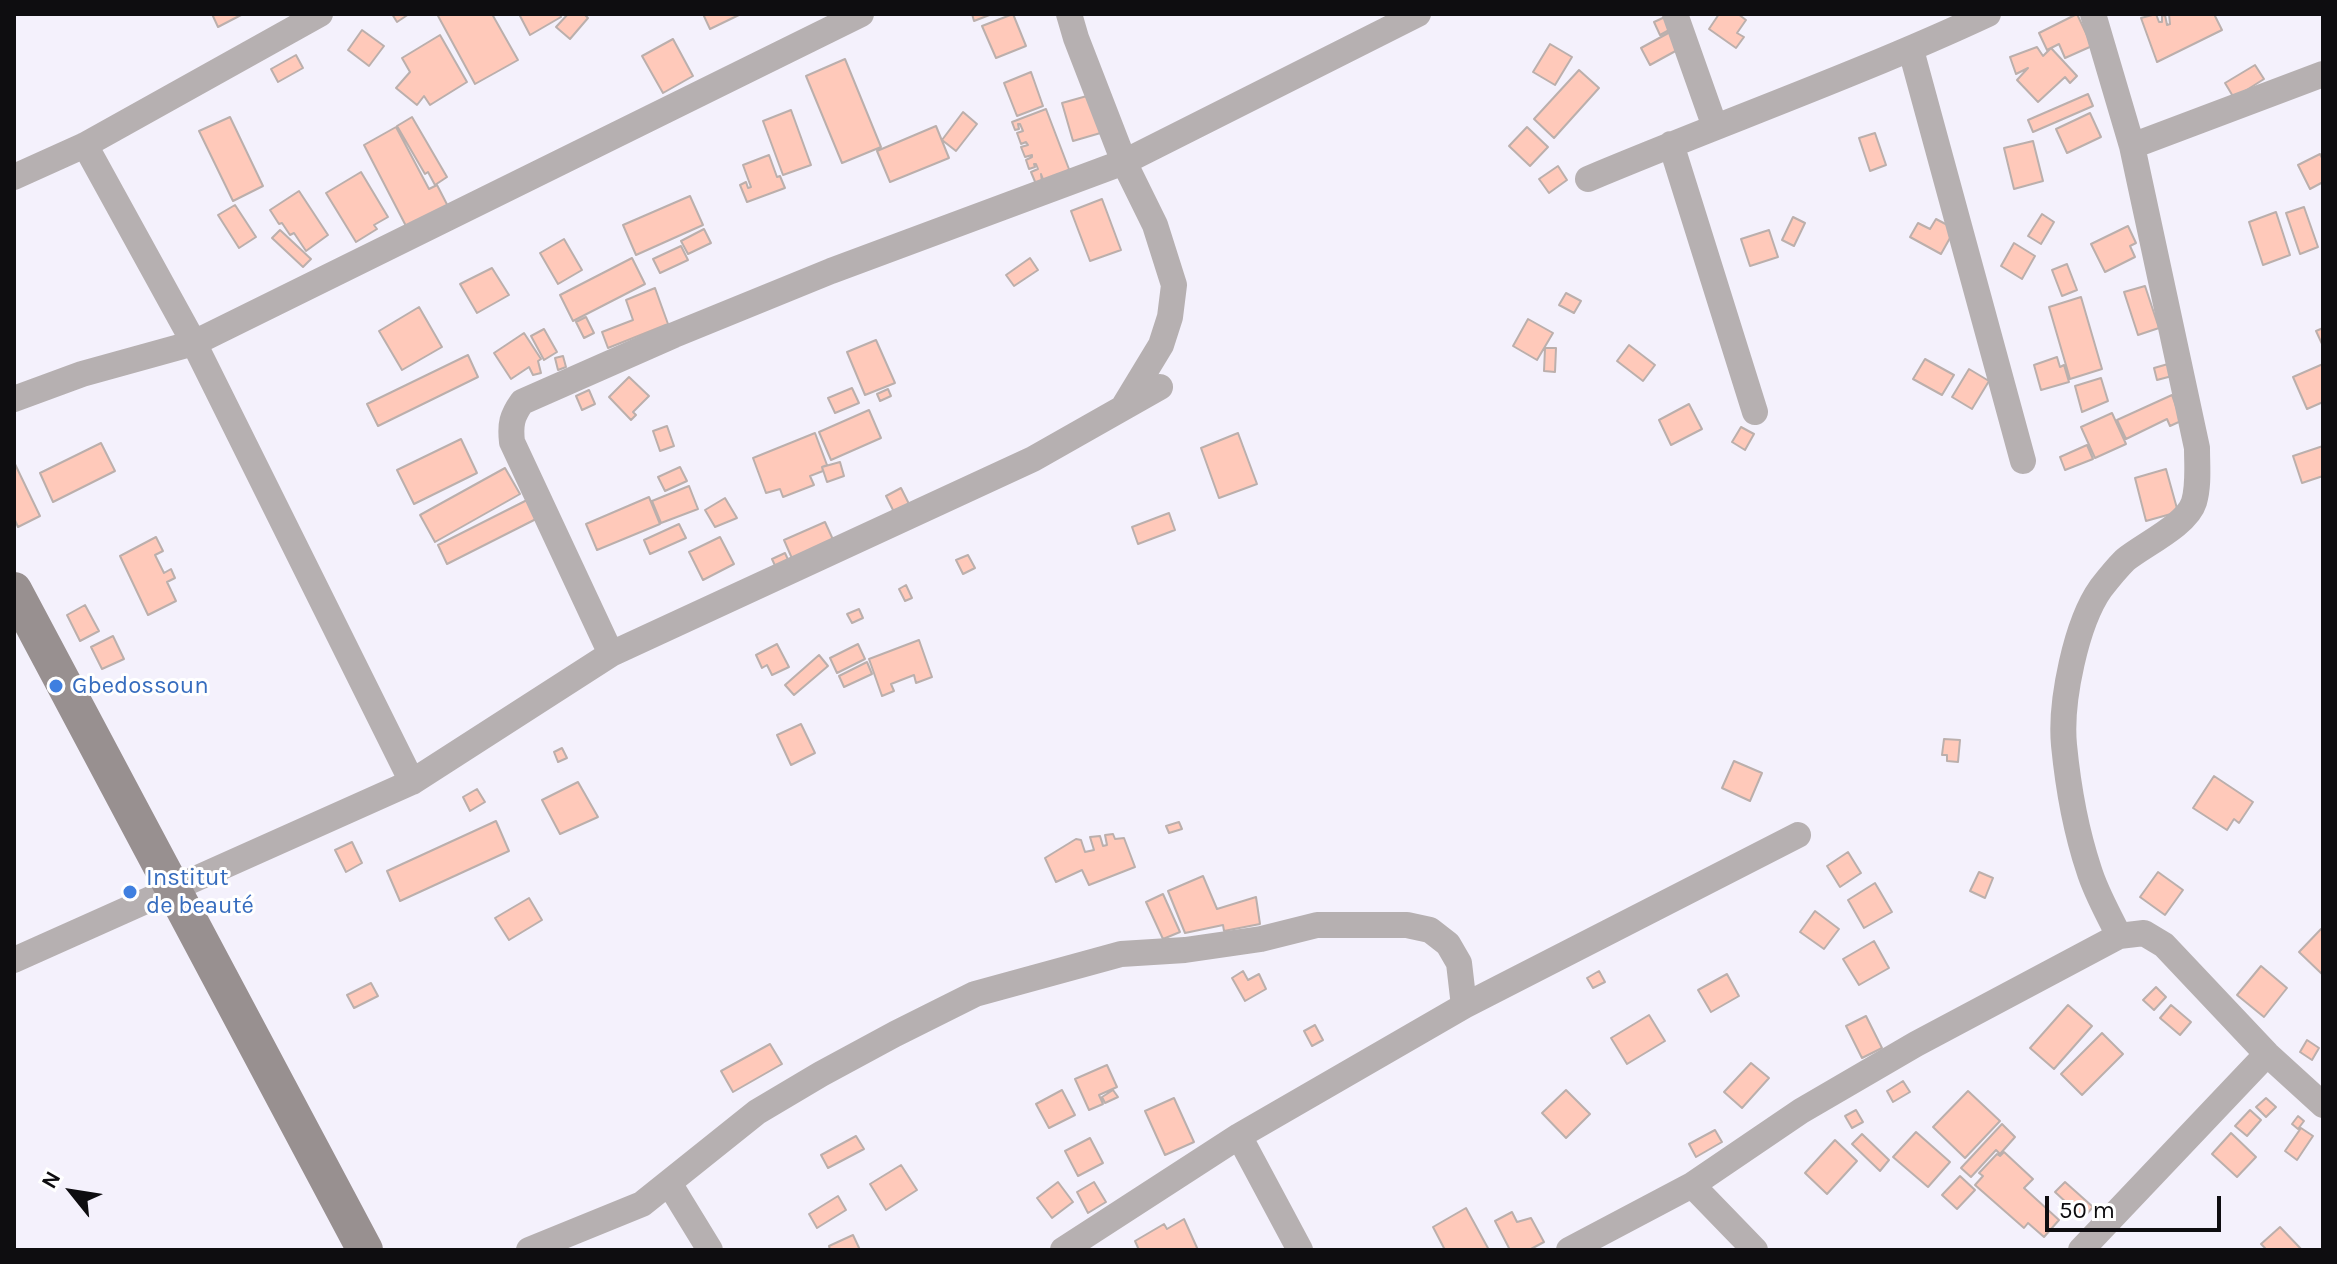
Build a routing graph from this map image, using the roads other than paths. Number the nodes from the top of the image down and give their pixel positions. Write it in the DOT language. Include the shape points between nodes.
graph roads {
  1 [pos="320,14"];
  2 [pos="861,14"];
  3 [pos="1069,14"];
  4 [pos="1418,14"];
  5 [pos="1675,14"];
  6 [pos="1988,14"];
  7 [pos="2093,14"];
  8 [pos="1911,50"];
  9 [pos="2323,74"];
  10 [pos="1715,127"];
  11 [pos="1671,144"];
  12 [pos="85,145"];
  13 [pos="2132,146"];
  14 [pos="1124,162"];
  15 [pos="14,177"];
  16 [pos="1588,179"];
  17 [pos="194,343"];
  18 [pos="1160,387"];
  19 [pos="14,399"];
  20 [pos="1124,406"];
  21 [pos="1755,412"];
  22 [pos="2023,461"];
  23 [pos="14,590"];
  24 [pos="611,654"];
  25 [pos="412,782"];
  26 [pos="1798,835"];
  27 [pos="173,890"];
  28 [pos="2119,936"];
  29 [pos="14,960"];
  30 [pos="1464,1006"];
  31 [pos="2267,1054"];
  32 [pos="2323,1105"];
  33 [pos="1239,1136"];
  34 [pos="669,1183"];
  35 [pos="1692,1185"];
  36 [pos="365,1250"];
  37 [pos="529,1250"];
  38 [pos="710,1250"];
  39 [pos="1063,1250"];
  40 [pos="1300,1250"];
  41 [pos="1569,1250"];
  42 [pos="1755,1250"];
  43 [pos="2081,1250"];
  1 -- 12 [label="street"];
  2 -- 17 [label="street"];
  3 -- 14 [label="street"];
  4 -- 14 [label="street"];
  5 -- 10 [label="street"];
  6 -- 8 [label="street"];
  7 -- 13 [label="street"];
  8 -- 10 [label="street"];
  8 -- 22 [label="street"];
  9 -- 13 [label="street"];
  10 -- 11 [label="street"];
  11 -- 16 [label="street"];
  11 -- 21 [label="street"];
  12 -- 15 [label="street"];
  12 -- 17 [label="street"];
  13 -- 28 [label="street" via="2197,448 2197,481 2185,516 2124,561 2100,589 2075,649 2064,743 2089,873"];
  14 -- 20 [label="street" via="1155,225 1174,285 1161,345"];
  14 -- 24 [label="street" via="831,271 522,402 510,425 512,442"];
  17 -- 19 [label="street"];
  17 -- 25 [label="street"];
  18 -- 20 [label="street"];
  20 -- 24 [label="street" via="1033,459"];
  23 -- 27 [label="street"];
  24 -- 25 [label="street"];
  25 -- 27 [label="street"];
  26 -- 30 [label="street"];
  27 -- 29 [label="street"];
  27 -- 36 [label="street"];
  28 -- 31 [label="street" via="2144,933 2164,945"];
  28 -- 35 [label="street" via="1801,1111"];
  30 -- 33 [label="street"];
  30 -- 34 [label="street" via="1459,963 1448,944 1430,930 1407,925 1317,925 1230,944 1121,954 975,994 895,1034 757,1112"];
  31 -- 32 [label="street"];
  31 -- 43 [label="street"];
  33 -- 39 [label="street"];
  33 -- 40 [label="street"];
  34 -- 37 [label="street" via="642,1204"];
  34 -- 38 [label="street"];
  35 -- 41 [label="street"];
  35 -- 42 [label="street"];
}
